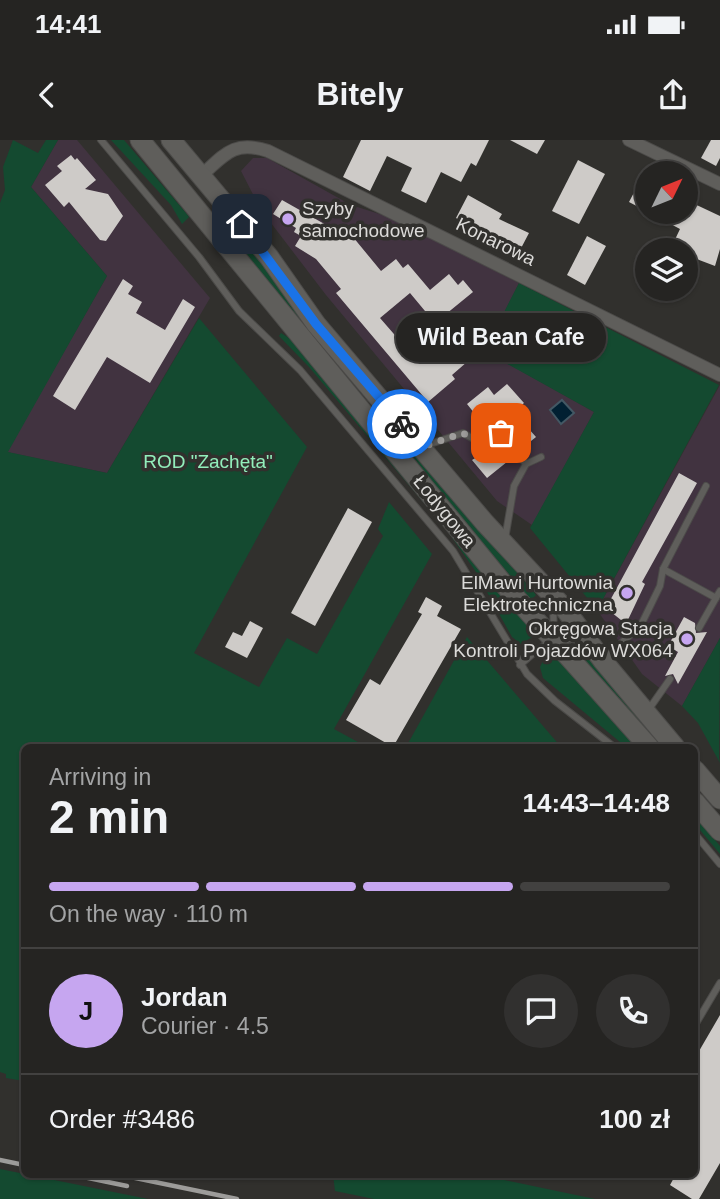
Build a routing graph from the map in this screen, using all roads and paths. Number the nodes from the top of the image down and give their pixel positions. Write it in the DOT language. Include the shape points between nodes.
graph roads {
  1 [pos="101,140"];
  2 [pos="171,140"];
  3 [pos="629,140"];
  4 [pos="256,143"];
  5 [pos="146,148"];
  6 [pos="201,176"];
  7 [pos="720,184"];
  8 [pos="720,375"];
  9 [pos="503,435"];
  10 [pos="422,447"];
  11 [pos="517,453"];
  12 [pos="541,457"];
  13 [pos="526,464"];
  14 [pos="706,486"];
  15 [pos="504,545"];
  16 [pos="663,569"];
  17 [pos="548,590"];
  18 [pos="718,594"];
  19 [pos="699,628"];
  20 [pos="553,640"];
  21 [pos="598,654"];
  22 [pos="520,665"];
  23 [pos="670,679"];
  24 [pos="646,712"];
  25 [pos="610,744"];
  26 [pos="646,744"];
  27 [pos="673,744"];
  28 [pos="698,773"];
  29 [pos="720,799"];
  30 [pos="698,805"];
  31 [pos="720,831"];
  32 [pos="698,844"];
  33 [pos="720,864"];
  34 [pos="720,983"];
  35 [pos="698,1020"];
  1 -- 22 [label="lane" via="239,312 300,370 453,551"];
  2 -- 6 [label="main road, Łodygowa"];
  3 -- 7 [label="street"];
  4 -- 6 [label="street" via="235,148"];
  4 -- 8 [label="street, Konarowa"];
  5 -- 6 [label="main road" via="186,176"];
  5 -- 20 [label="main road, Łodygowa"];
  6 -- 10 [label="main road, Łodygowa" via="269,257 316,324"];
  9 -- 10 [label="lane" via="486,446 463,433"];
  10 -- 15 [label="main road, Łodygowa"];
  11 -- 13 [label="lane"];
  12 -- 13 [label="lane"];
  13 -- 15 [label="lane" via="513,486"];
  14 -- 16 [label="lane"];
  15 -- 17 [label="main road, Łodygowa"];
  16 -- 18 [label="lane"];
  16 -- 21 [label="lane" via="641,625"];
  17 -- 20 [label="lane" via="554,607"];
  17 -- 21 [label="main road, Łodygowa"];
  18 -- 19 [label="lane"];
  20 -- 21 [label="lane" via="569,638"];
  20 -- 22 [label="lane"];
  20 -- 26 [label="main road, Łodygowa"];
  21 -- 24 [label="main road, Łodygowa"];
  22 -- 25 [label="lane" via="549,696"];
  23 -- 24 [label="lane"];
  24 -- 27 [label="main road, Łodygowa"];
  28 -- 29 [label="main road"];
  30 -- 31 [label="main road"];
  32 -- 33 [label="lane"];
  34 -- 35 [label="lane"];
}
